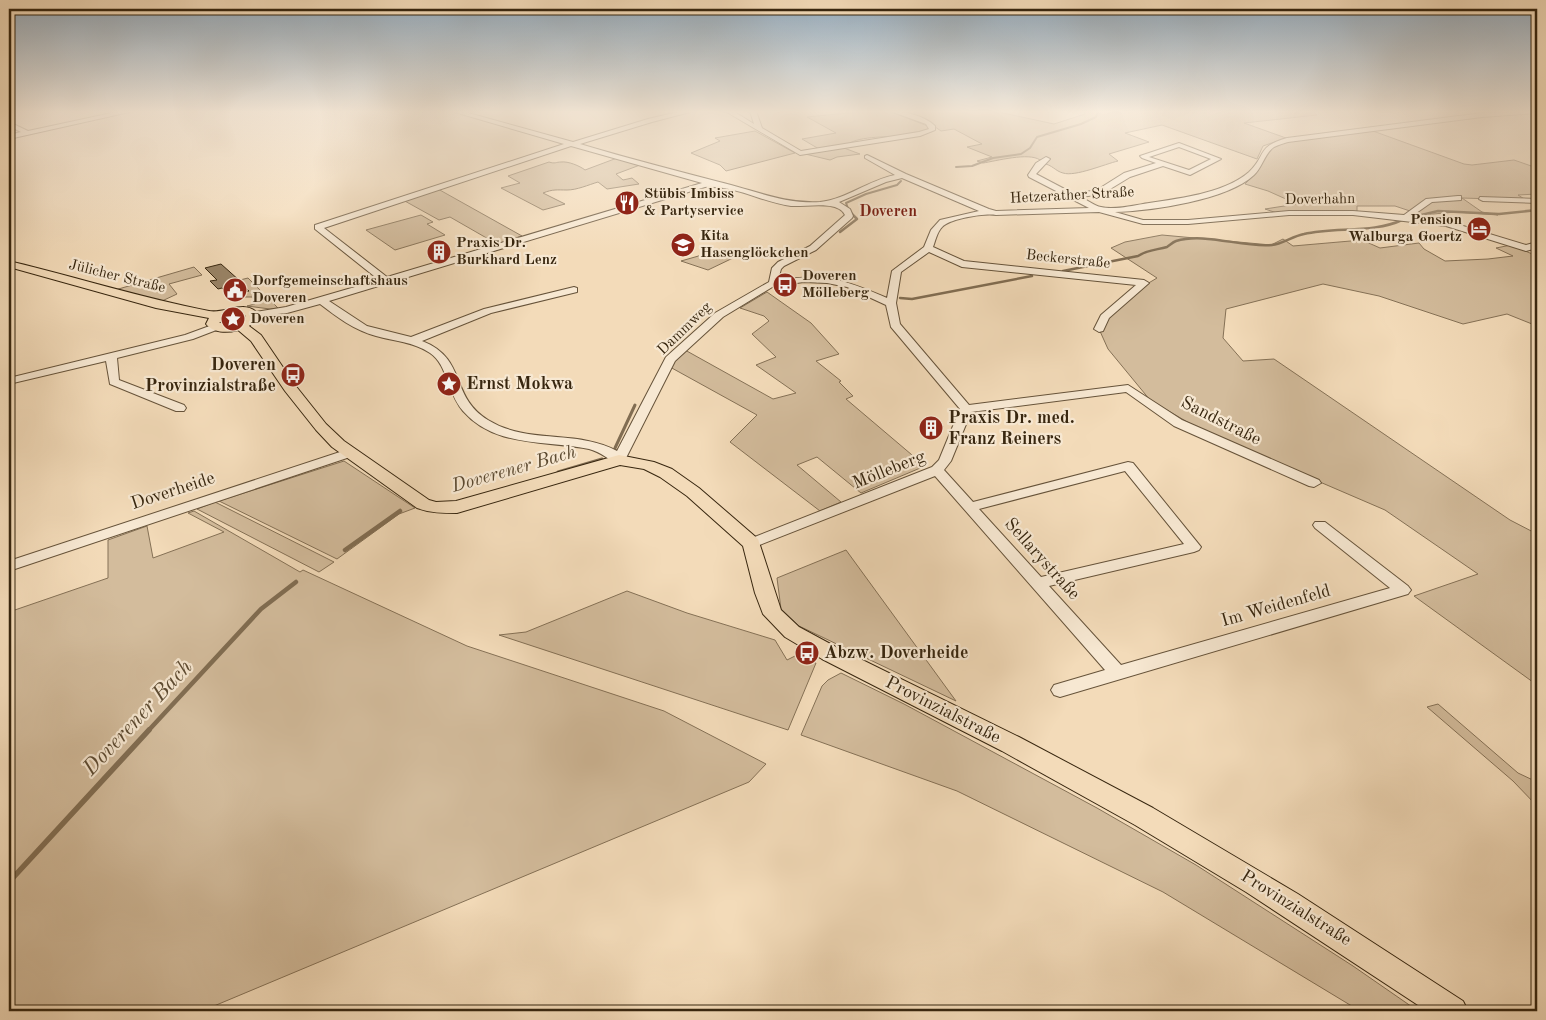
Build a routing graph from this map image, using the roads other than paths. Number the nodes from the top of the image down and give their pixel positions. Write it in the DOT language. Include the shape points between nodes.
graph roads {
  1 [pos="528,159"];
  2 [pos="624,159"];
  3 [pos="871,159"];
  4 [pos="1046,159"];
  5 [pos="1148,159"];
  6 [pos="1216,159"];
  7 [pos="1262,159"];
  8 [pos="1161,164"];
  9 [pos="903,176"];
  10 [pos="713,184"];
  11 [pos="1073,196"];
  12 [pos="1458,198"];
  13 [pos="1483,199"];
  14 [pos="1537,201"];
  15 [pos="833,202"];
  16 [pos="1100,210"];
  17 [pos="987,211"];
  18 [pos="1406,218"];
  19 [pos="1537,245"];
  20 [pos="928,248"];
  21 [pos="1526,248"];
  22 [pos="1537,253"];
  23 [pos="9,264"];
  24 [pos="776,271"];
  25 [pos="804,279"];
  26 [pos="386,281"];
  27 [pos="773,283"];
  28 [pos="574,290"];
  29 [pos="322,300"];
  30 [pos="891,303"];
  31 [pos="253,315"];
  32 [pos="216,321"];
  33 [pos="240,325"];
  34 [pos="1099,329"];
  35 [pos="414,340"];
  36 [pos="111,356"];
  37 [pos="9,380"];
  38 [pos="180,408"];
  39 [pos="966,409"];
  40 [pos="349,453"];
  41 [pos="613,455"];
  42 [pos="938,470"];
  43 [pos="1314,483"];
  44 [pos="970,507"];
  45 [pos="1320,525"];
  46 [pos="752,543"];
  47 [pos="9,566"];
  48 [pos="1039,583"];
  49 [pos="1118,673"];
  50 [pos="1060,690"];
  51 [pos="1453,1011"];
  1 -- 26 [label="street" via="318,227"];
  2 -- 10 [label="street"];
  3 -- 9 [label="street, Hetzerather Straße"];
  4 -- 11 [label="street" via="1032,174"];
  5 -- 8 [label="street"];
  6 -- 8 [label="street" via="1190,174"];
  7 -- 16 [label="street, Hetzerather Straße" via="1252,173 1213,193 1165,204"];
  8 -- 11 [label="street" via="1127,175 1098,192"];
  9 -- 15 [label="street" via="890,178"];
  9 -- 17 [label="street, Hetzerather Straße"];
  10 -- 15 [label="street" via="777,201 800,204"];
  10 -- 26 [label="street"];
  11 -- 16 [label="street"];
  12 -- 18 [label="street" via="1425,200"];
  13 -- 14 [label="street"];
  15 -- 24 [label="street" via="849,216 814,248 781,264"];
  16 -- 17 [label="street, Hetzerather Straße"];
  16 -- 18 [label="street, Doverhahn" via="1124,218 1162,223 1319,212"];
  17 -- 20 [label="street" via="942,222"];
  18 -- 21 [label="street, Doverhahn" via="1470,230"];
  19 -- 21 [label="street"];
  20 -- 30 [label="street" via="897,271"];
  20 -- 34 [label="street, Beckerstraße" via="962,264 1144,283 1105,316"];
  21 -- 22 [label="street, Doverhahn"];
  23 -- 32 [label="main road, Jülicher Straße"];
  24 -- 25 [label="street"];
  24 -- 27 [label="street"];
  25 -- 27 [label="street, Dammweg"];
  25 -- 30 [label="street" via="850,285"];
  26 -- 29 [label="street"];
  27 -- 41 [label="street, Dammweg" via="719,315 670,359"];
  28 -- 35 [label="street" via="488,311"];
  29 -- 31 [label="street"];
  29 -- 35 [label="street" via="368,330"];
  30 -- 39 [label="street" via="895,325"];
  31 -- 32 [label="main road" via="244,310 228,312"];
  31 -- 33 [label="main road"];
  32 -- 33 [label="main road" via="229,328"];
  32 -- 36 [label="street" via="189,336"];
  33 -- 40 [label="main road" via="256,338 290,388 322,427"];
  35 -- 41 [label="street" via="444,359 460,398 470,413 482,422 527,439 586,445"];
  36 -- 37 [label="street"];
  36 -- 38 [label="street" via="114,382"];
  39 -- 42 [label="street, Mölleberg" via="945,461"];
  39 -- 43 [label="street, Sandstraße" via="1128,388 1178,423"];
  40 -- 41 [label="main road" via="429,506 457,507"];
  40 -- 47 [label="street, Doverheide"];
  41 -- 46 [label="main road" via="648,464 666,473"];
  42 -- 44 [label="street, Sellarystraße"];
  42 -- 46 [label="street, Mölleberg"];
  44 -- 48 [label="street, Sellarystraße"];
  44 -- 48 [label="street" via="1128,466 1194,547"];
  45 -- 49 [label="street, Im Weidenfeld" via="1403,590"];
  46 -- 51 [label="main road, Provinzialstraße" via="774,614 792,632 1082,782 1179,836"];
  48 -- 49 [label="street, Sellarystraße"];
  49 -- 50 [label="street, Im Weidenfeld"];
}
